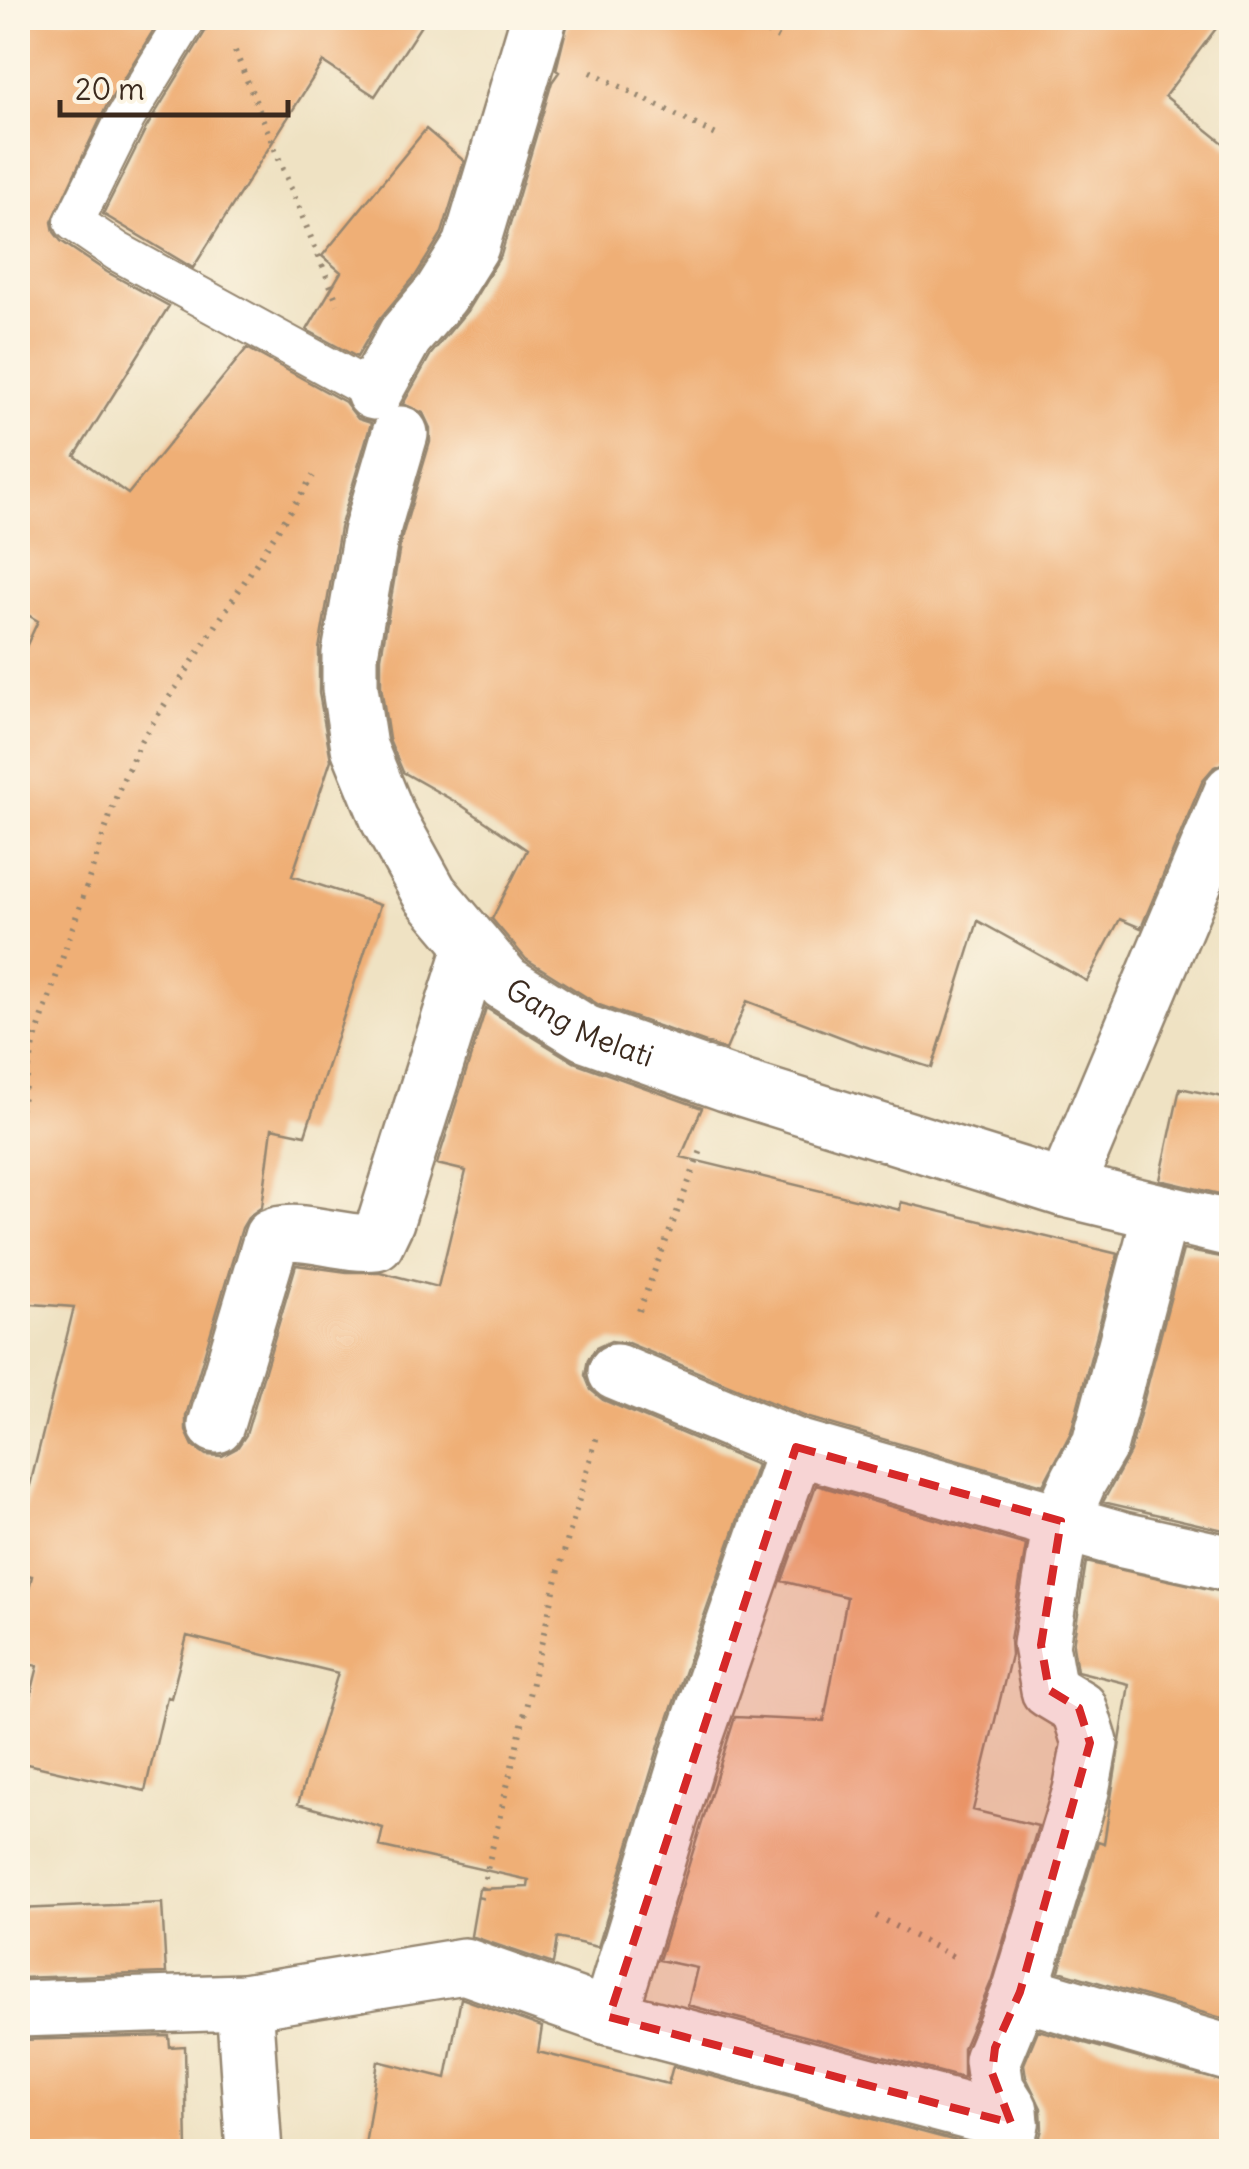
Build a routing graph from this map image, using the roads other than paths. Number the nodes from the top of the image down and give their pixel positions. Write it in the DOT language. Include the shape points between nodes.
graph roads {
  1 [pos="187,18"];
  2 [pos="536,30"];
  3 [pos="387,413"];
  4 [pos="1232,792"];
  5 [pos="473,946"];
  6 [pos="1065,1189"];
  7 [pos="1161,1212"];
  8 [pos="1232,1230"];
  9 [pos="616,1372"];
  10 [pos="216,1425"];
  11 [pos="796,1447"];
  12 [pos="1061,1521"];
  13 [pos="1232,1564"];
  14 [pos="1020,1992"];
  15 [pos="244,2002"];
  16 [pos="18,2009"];
  17 [pos="609,2018"];
  18 [pos="1232,2054"];
  19 [pos="1008,2138"];
  20 [pos="254,2152"];
  1 -- 3 [label="lane" via="126,117 74,222"];
  2 -- 3 [label="street, Gang Melati" via="471,246 405,336"];
  3 -- 5 [label="street, Gang Melati" via="350,654 352,713 389,820 430,894"];
  4 -- 6 [label="street"];
  5 -- 6 [label="street, Gang Melati" via="505,983 585,1032"];
  5 -- 10 [label="street" via="376,1242 355,1245 284,1231 272,1237"];
  6 -- 7 [label="street, Gang Melati"];
  7 -- 8 [label="street, Gang Melati"];
  7 -- 12 [label="street" via="1100,1444"];
  9 -- 11 [label="street"];
  11 -- 12 [label="street"];
  11 -- 17 [label="street" via="691,1748"];
  12 -- 13 [label="street"];
  12 -- 14 [label="street" via="1041,1645 1049,1690 1079,1708 1090,1744 1082,1792"];
  14 -- 18 [label="street"];
  14 -- 19 [label="street" via="992,2060 996,2088 1010,2110"];
  15 -- 16 [label="street"];
  15 -- 17 [label="street" via="464,1966"];
  15 -- 20 [label="street"];
  17 -- 19 [label="street"];
}
